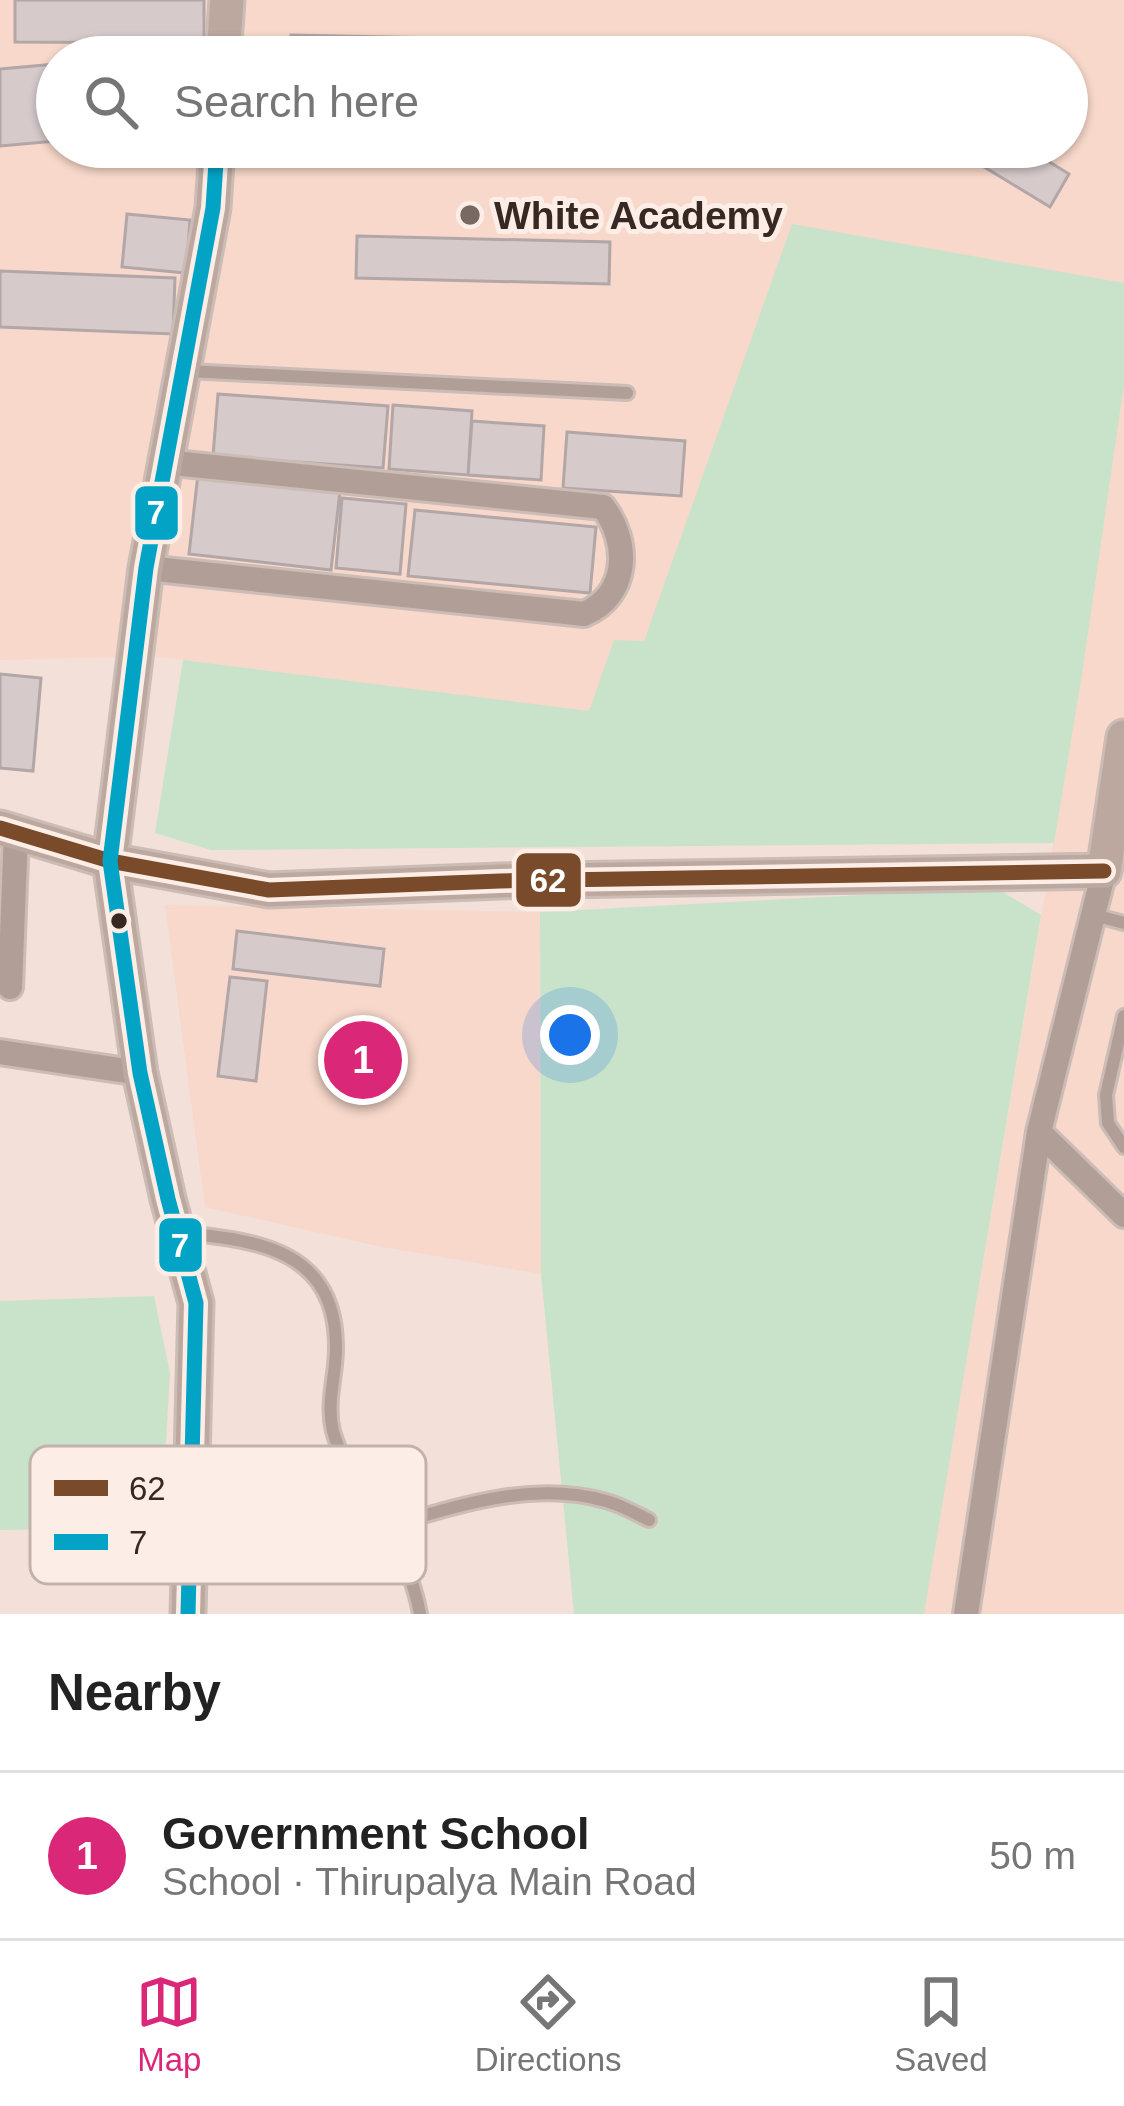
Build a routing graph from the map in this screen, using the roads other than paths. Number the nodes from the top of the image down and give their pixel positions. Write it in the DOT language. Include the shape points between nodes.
graph roads {
  1 [pos="227,0"];
  2 [pos="224,36"];
  3 [pos="216,168"];
  4 [pos="181,370"];
  5 [pos="627,393"];
  6 [pos="164,462"];
  7 [pos="146,568"];
  8 [pos="1124,737"];
  9 [pos="8,831"];
  10 [pos="110,861"];
  11 [pos="1103,872"];
  12 [pos="1093,915"];
  13 [pos="1124,922"];
  14 [pos="10,987"];
  15 [pos="1124,1016"];
  16 [pos="0,1052"];
  17 [pos="140,1073"];
  18 [pos="1040,1132"];
  19 [pos="1124,1147"];
  20 [pos="1124,1215"];
  21 [pos="177,1233"];
  22 [pos="192,1446"];
  23 [pos="340,1446"];
  24 [pos="426,1515"];
  25 [pos="649,1520"];
  26 [pos="189,1584"];
  27 [pos="411,1584"];
  28 [pos="188,1614"];
  29 [pos="421,1614"];
  30 [pos="966,1614"];
  1 -- 2 [label="street"];
  3 -- 4 [label="street"];
  4 -- 5 [label="lane"];
  4 -- 6 [label="street"];
  6 -- 7 [label="street"];
  6 -- 7 [label="street" via="603,507 621,544 616,589 584,614"];
  7 -- 10 [label="street"];
  8 -- 11 [label="street"];
  9 -- 10 [label="street"];
  9 -- 14 [label="street"];
  10 -- 11 [label="street" via="269,890"];
  10 -- 17 [label="street"];
  11 -- 12 [label="street"];
  12 -- 13 [label="lane"];
  12 -- 18 [label="street"];
  15 -- 19 [label="lane" via="1106,1095 1108,1123"];
  16 -- 17 [label="street"];
  17 -- 21 [label="street"];
  18 -- 20 [label="street"];
  18 -- 30 [label="street"];
  21 -- 22 [label="street" via="196,1303"];
  21 -- 23 [label="lane" via="256,1243 309,1270 326,1291 336,1322 330,1390"];
  24 -- 25 [label="lane" via="475,1501 573,1494"];
  26 -- 28 [label="street"];
  27 -- 29 [label="lane"];
}
